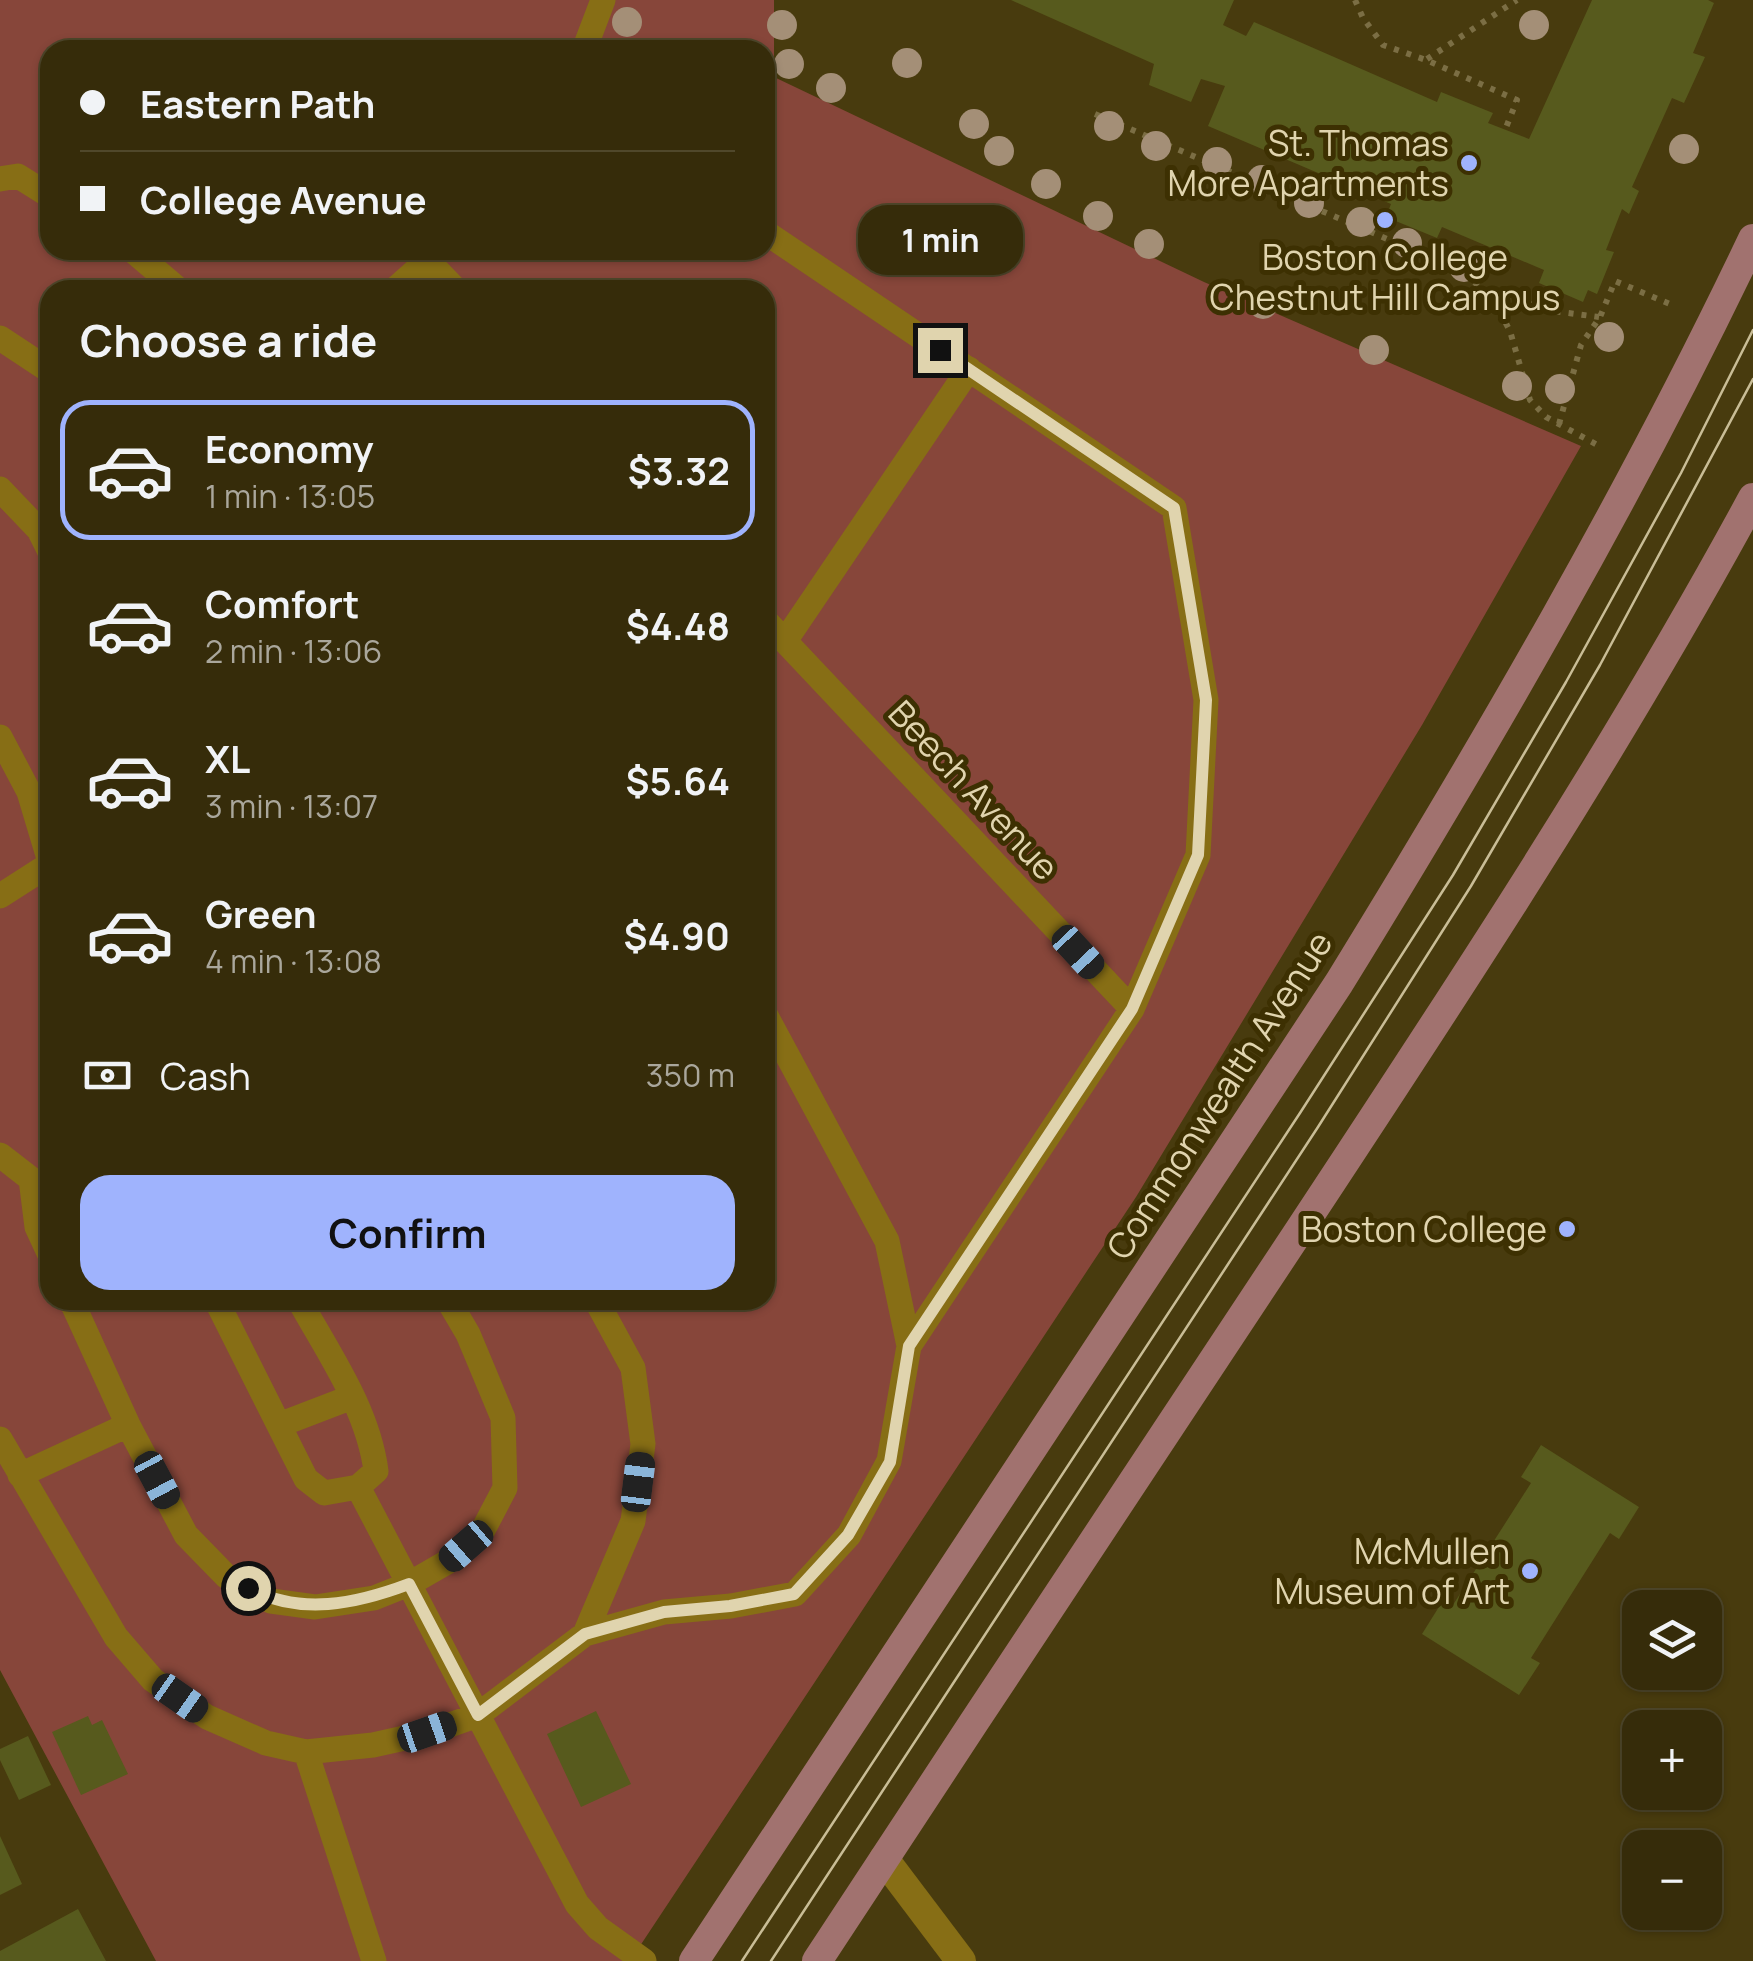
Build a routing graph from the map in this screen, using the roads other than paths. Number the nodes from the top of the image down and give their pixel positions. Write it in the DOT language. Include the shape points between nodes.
graph roads {
  1 [pos="603,0"];
  2 [pos="588,40"];
  3 [pos="0,178"];
  4 [pos="40,190"];
  5 [pos="775,239"];
  6 [pos="1753,239"];
  7 [pos="144,260"];
  8 [pos="429,260"];
  9 [pos="167,280"];
  10 [pos="406,280"];
  11 [pos="0,338"];
  12 [pos="40,365"];
  13 [pos="970,369"];
  14 [pos="0,489"];
  15 [pos="1753,498"];
  16 [pos="40,532"];
  17 [pos="775,630"];
  18 [pos="785,641"];
  19 [pos="0,738"];
  20 [pos="40,829"];
  21 [pos="40,870"];
  22 [pos="0,896"];
  23 [pos="1132,1009"];
  24 [pos="775,1033"];
  25 [pos="0,1155"];
  26 [pos="40,1180"];
  27 [pos="40,1233"];
  28 [pos="76,1310"];
  29 [pos="221,1310"];
  30 [pos="304,1310"];
  31 [pos="454,1310"];
  32 [pos="601,1310"];
  33 [pos="909,1346"];
  34 [pos="352,1398"];
  35 [pos="280,1424"];
  36 [pos="128,1425"];
  37 [pos="0,1438"];
  38 [pos="20,1475"];
  39 [pos="358,1487"];
  40 [pos="409,1584"];
  41 [pos="585,1634"];
  42 [pos="478,1715"];
  43 [pos="306,1752"];
  44 [pos="884,1860"];
  45 [pos="374,1961"];
  46 [pos="644,1961"];
  47 [pos="694,1961"];
  48 [pos="817,1961"];
  49 [pos="961,1961"];
  1 -- 2 [label="lane"];
  3 -- 4 [label="lane" via="18,176"];
  5 -- 13 [label="lane"];
  6 -- 47 [label="main road, Commonwealth Avenue" via="1572,590 1419,853"];
  7 -- 9 [label="lane"];
  8 -- 10 [label="lane"];
  11 -- 12 [label="lane"];
  13 -- 18 [label="lane"];
  13 -- 23 [label="lane" via="1174,508 1206,700 1198,855"];
  14 -- 16 [label="lane"];
  15 -- 44 [label="main road" via="1523,886"];
  17 -- 18 [label="lane, Beech Avenue"];
  18 -- 23 [label="lane, Beech Avenue"];
  19 -- 20 [label="lane"];
  21 -- 22 [label="lane"];
  23 -- 33 [label="lane"];
  24 -- 33 [label="lane" via="887,1241"];
  25 -- 26 [label="lane"];
  26 -- 27 [label="lane"];
  28 -- 36 [label="lane"];
  29 -- 35 [label="lane"];
  30 -- 34 [label="lane"];
  31 -- 40 [label="lane" via="504,1418 505,1488 483,1530"];
  32 -- 41 [label="lane" via="633,1368 643,1444 633,1521"];
  33 -- 41 [label="lane" via="890,1462 848,1535 794,1594 664,1612"];
  34 -- 35 [label="lane"];
  34 -- 39 [label="lane" via="372,1442 376,1472"];
  35 -- 39 [label="lane" via="306,1479 324,1493"];
  36 -- 38 [label="lane"];
  36 -- 40 [label="lane" via="186,1534 226,1576 271,1600 315,1606 374,1598"];
  37 -- 38 [label="lane"];
  38 -- 43 [label="lane" via="116,1637 153,1680 207,1717"];
  39 -- 40 [label="lane"];
  40 -- 42 [label="lane"];
  41 -- 42 [label="lane"];
  42 -- 43 [label="lane" via="373,1745"];
  42 -- 46 [label="lane" via="577,1904"];
  43 -- 45 [label="lane"];
  44 -- 48 [label="main road"];
  44 -- 49 [label="street"];
}
